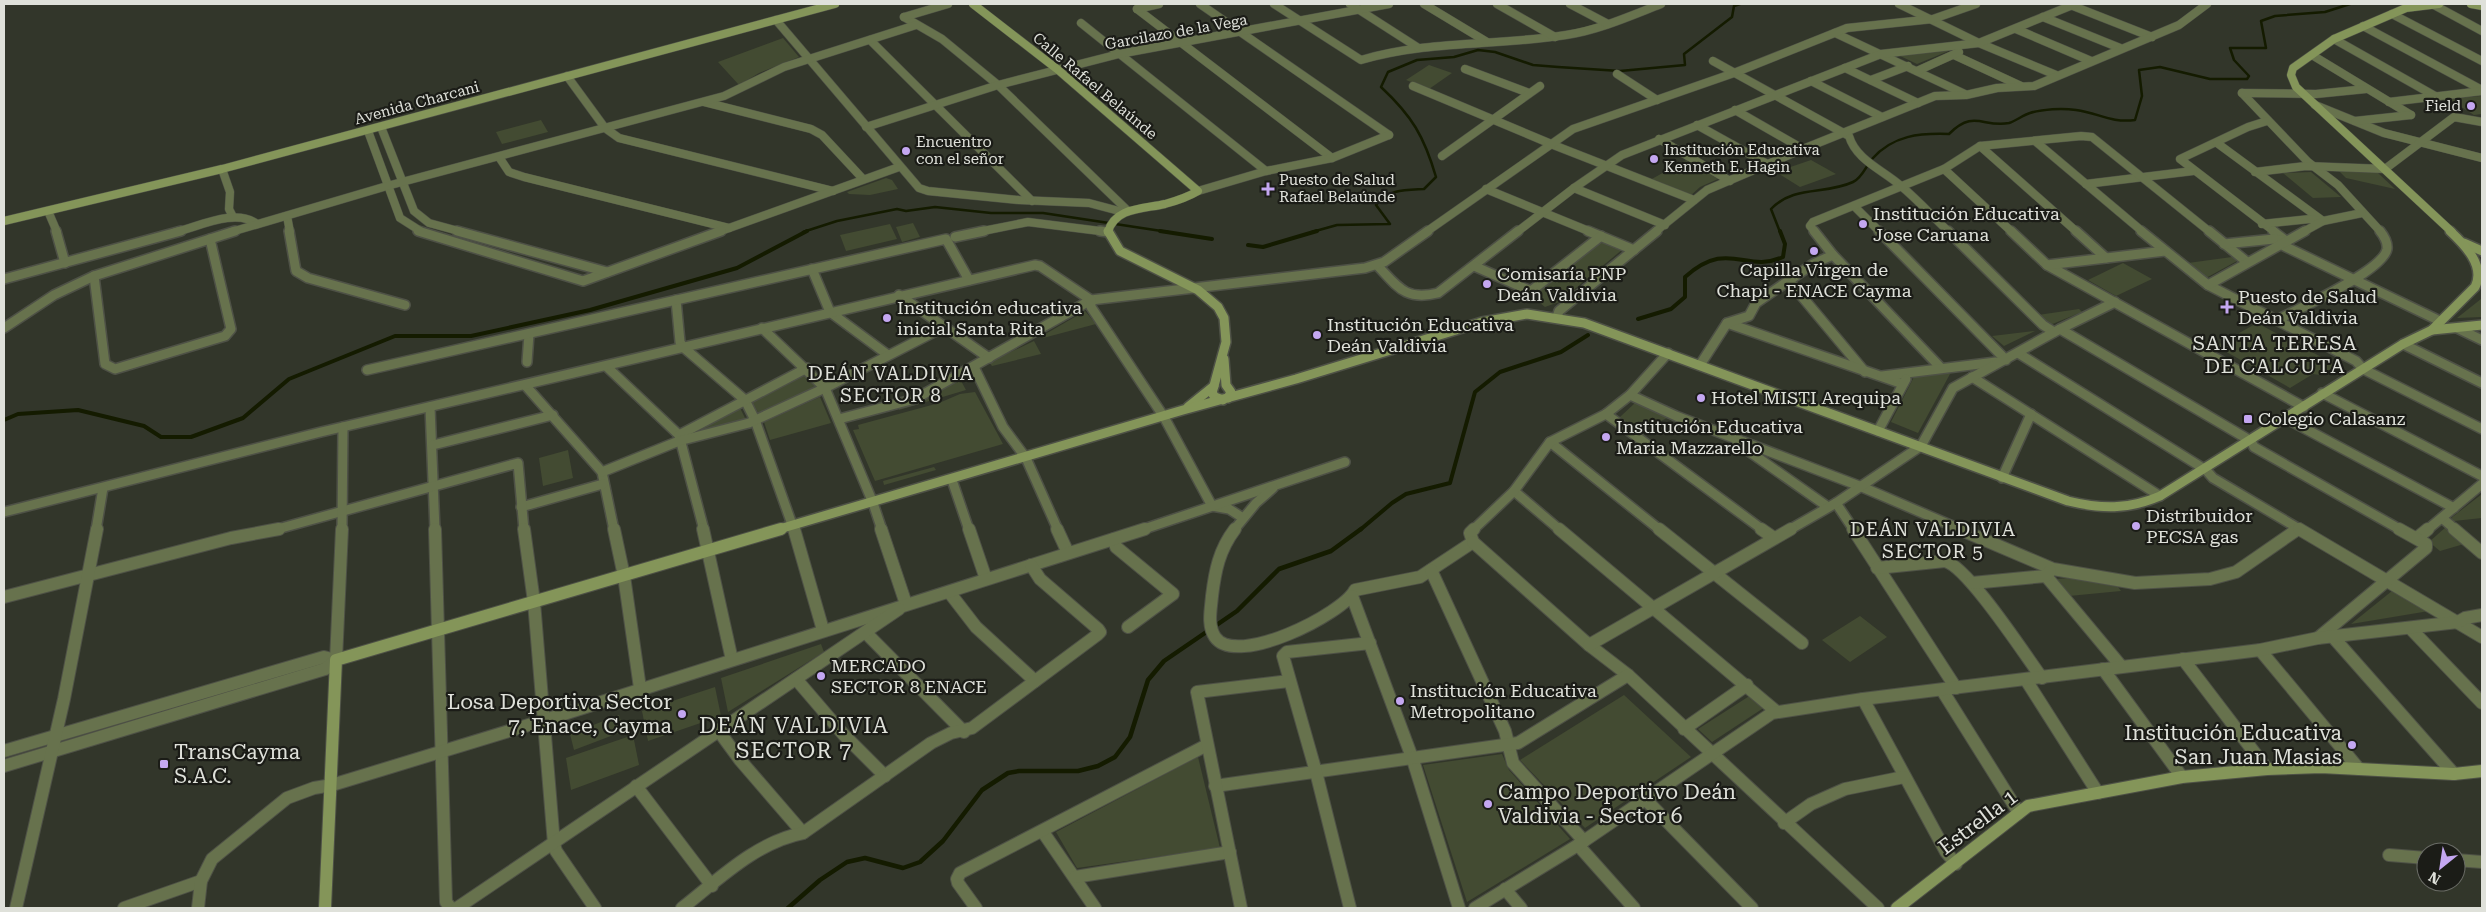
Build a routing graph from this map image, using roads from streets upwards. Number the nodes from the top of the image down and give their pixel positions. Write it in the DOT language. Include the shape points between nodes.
graph roads {
  1 [pos="835,4"];
  2 [pos="948,4"];
  3 [pos="972,4"];
  4 [pos="1159,4"];
  5 [pos="1200,4"];
  6 [pos="1274,4"];
  7 [pos="1350,4"];
  8 [pos="1389,4"];
  9 [pos="1424,4"];
  10 [pos="1497,4"];
  11 [pos="1570,4"];
  12 [pos="1660,4"];
  13 [pos="1899,4"];
  14 [pos="1976,4"];
  15 [pos="2071,4"];
  16 [pos="2207,4"];
  17 [pos="2437,4"];
  18 [pos="2471,4"];
  19 [pos="1648,5"];
  20 [pos="2482,6"];
  21 [pos="1358,9"];
  22 [pos="2392,14"];
  23 [pos="2043,17"];
  24 [pos="1933,19"];
  25 [pos="776,20"];
  26 [pos="1302,20"];
  27 [pos="1081,23"];
  28 [pos="1608,24"];
  29 [pos="916,25"];
  30 [pos="2363,26"];
  31 [pos="2016,29"];
  32 [pos="2482,31"];
  33 [pos="1244,32"];
  34 [pos="1586,32"];
  35 [pos="1835,33"];
  36 [pos="1555,37"];
  37 [pos="2152,37"];
  38 [pos="2334,39"];
  39 [pos="870,40"];
  40 [pos="1574,40"];
  41 [pos="1487,42"];
  42 [pos="1979,43"];
  43 [pos="1182,44"];
  44 [pos="1417,46"];
  45 [pos="2120,48"];
  46 [pos="1118,54"];
  47 [pos="1881,54"];
  48 [pos="1954,55"];
  49 [pos="2312,55"];
  50 [pos="809,58"];
  51 [pos="1712,61"];
  52 [pos="2091,61"];
  53 [pos="2482,61"];
  54 [pos="1908,66"];
  55 [pos="1844,68"];
  56 [pos="1057,69"];
  57 [pos="1465,69"];
  58 [pos="1917,71"];
  59 [pos="1734,73"];
  60 [pos="1617,74"];
  61 [pos="2056,75"];
  62 [pos="567,76"];
  63 [pos="1871,80"];
  64 [pos="1811,81"];
  65 [pos="998,85"];
  66 [pos="1413,86"];
  67 [pos="1540,86"];
  68 [pos="2022,87"];
  69 [pos="2366,89"];
  70 [pos="2482,91"];
  71 [pos="1529,93"];
  72 [pos="2304,94"];
  73 [pos="1774,95"];
  74 [pos="1966,95"];
  75 [pos="2435,96"];
  76 [pos="1657,100"];
  77 [pos="703,102"];
  78 [pos="2389,102"];
  79 [pos="1918,103"];
  80 [pos="934,104"];
  81 [pos="2315,105"];
  82 [pos="1735,110"];
  83 [pos="1882,117"];
  84 [pos="1494,120"];
  85 [pos="2267,121"];
  86 [pos="2354,121"];
  87 [pos="2482,122"];
  88 [pos="1697,125"];
  89 [pos="380,127"];
  90 [pos="866,127"];
  91 [pos="605,128"];
  92 [pos="368,131"];
  93 [pos="1844,133"];
  94 [pos="1659,139"];
  95 [pos="2035,141"];
  96 [pos="2421,142"];
  97 [pos="1552,143"];
  98 [pos="2217,143"];
  99 [pos="1980,146"];
  100 [pos="1804,149"];
  101 [pos="1442,156"];
  102 [pos="499,157"];
  103 [pos="1332,158"];
  104 [pos="2482,158"];
  105 [pos="1769,165"];
  106 [pos="899,166"];
  107 [pos="1606,166"];
  108 [pos="2318,168"];
  109 [pos="222,169"];
  110 [pos="1944,169"];
  111 [pos="2385,169"];
  112 [pos="1266,171"];
  113 [pos="2192,171"];
  114 [pos="2255,172"];
  115 [pos="2142,178"];
  116 [pos="863,180"];
  117 [pos="1730,181"];
  118 [pos="404,182"];
  119 [pos="2086,184"];
  120 [pos="387,186"];
  121 [pos="1902,186"];
  122 [pos="1574,188"];
  123 [pos="1486,189"];
  124 [pos="833,191"];
  125 [pos="1198,191"];
  126 [pos="1694,200"];
  127 [pos="1032,201"];
  128 [pos="1854,206"];
  129 [pos="48,211"];
  130 [pos="1126,212"];
  131 [pos="2362,213"];
  132 [pos="1543,214"];
  133 [pos="287,216"];
  134 [pos="232,217"];
  135 [pos="4,221"];
  136 [pos="2322,221"];
  137 [pos="257,224"];
  138 [pos="2262,224"];
  139 [pos="1665,225"];
  140 [pos="730,228"];
  141 [pos="1109,229"];
  142 [pos="1601,236"];
  143 [pos="955,237"];
  144 [pos="210,239"];
  145 [pos="2463,242"];
  146 [pos="2284,243"];
  147 [pos="2224,244"];
  148 [pos="1634,250"];
  149 [pos="2165,251"];
  150 [pos="2482,251"];
  151 [pos="1833,255"];
  152 [pos="2106,258"];
  153 [pos="2248,262"];
  154 [pos="65,263"];
  155 [pos="1377,265"];
  156 [pos="2047,265"];
  157 [pos="1474,266"];
  158 [pos="812,268"];
  159 [pos="607,272"];
  160 [pos="94,276"];
  161 [pos="4,279"];
  162 [pos="969,280"];
  163 [pos="2353,280"];
  164 [pos="1789,281"];
  165 [pos="2208,285"];
  166 [pos="1196,287"];
  167 [pos="899,296"];
  168 [pos="676,300"];
  169 [pos="1091,300"];
  170 [pos="2115,302"];
  171 [pos="404,305"];
  172 [pos="830,312"];
  173 [pos="1557,317"];
  174 [pos="2276,320"];
  175 [pos="2440,321"];
  176 [pos="1726,323"];
  177 [pos="2482,325"];
  178 [pos="944,327"];
  179 [pos="4,328"];
  180 [pos="762,328"];
  181 [pos="2457,328"];
  182 [pos="2432,330"];
  183 [pos="2057,331"];
  184 [pos="529,334"];
  185 [pos="2482,340"];
  186 [pos="2403,344"];
  187 [pos="682,347"];
  188 [pos="1668,353"];
  189 [pos="2018,353"];
  190 [pos="888,355"];
  191 [pos="989,358"];
  192 [pos="1224,358"];
  193 [pos="2006,361"];
  194 [pos="527,362"];
  195 [pos="1700,364"];
  196 [pos="606,366"];
  197 [pos="974,367"];
  198 [pos="808,368"];
  199 [pos="1941,368"];
  200 [pos="2363,369"];
  201 [pos="367,370"];
  202 [pos="1866,372"];
  203 [pos="1910,372"];
  204 [pos="1878,376"];
  205 [pos="1972,377"];
  206 [pos="2482,383"];
  207 [pos="1903,384"];
  208 [pos="525,385"];
  209 [pos="1226,385"];
  210 [pos="1214,386"];
  211 [pos="825,388"];
  212 [pos="1258,390"];
  213 [pos="2322,393"];
  214 [pos="1630,395"];
  215 [pos="1225,399"];
  216 [pos="745,400"];
  217 [pos="430,407"];
  218 [pos="2304,407"];
  219 [pos="1183,410"];
  220 [pos="1606,414"];
  221 [pos="2031,414"];
  222 [pos="554,415"];
  223 [pos="1164,417"];
  224 [pos="2285,418"];
  225 [pos="839,419"];
  226 [pos="755,420"];
  227 [pos="343,427"];
  228 [pos="2482,429"];
  229 [pos="1878,431"];
  230 [pos="1722,433"];
  231 [pos="679,438"];
  232 [pos="2251,441"];
  233 [pos="1550,442"];
  234 [pos="433,445"];
  235 [pos="1921,446"];
  236 [pos="1026,458"];
  237 [pos="1345,462"];
  238 [pos="2206,470"];
  239 [pos="602,472"];
  240 [pos="2482,476"];
  241 [pos="2002,478"];
  242 [pos="952,480"];
  243 [pos="1280,482"];
  244 [pos="603,484"];
  245 [pos="2482,484"];
  246 [pos="434,486"];
  247 [pos="1862,487"];
  248 [pos="103,488"];
  249 [pos="1514,491"];
  250 [pos="2160,496"];
  251 [pos="873,503"];
  252 [pos="1832,505"];
  253 [pos="1212,506"];
  254 [pos="521,507"];
  255 [pos="2454,508"];
  256 [pos="343,510"];
  257 [pos="4,512"];
  258 [pos="1243,518"];
  259 [pos="2442,518"];
  260 [pos="793,526"];
  261 [pos="2299,528"];
  262 [pos="1774,538"];
  263 [pos="2416,538"];
  264 [pos="1114,539"];
  265 [pos="1473,542"];
  266 [pos="709,551"];
  267 [pos="1068,553"];
  268 [pos="2482,553"];
  269 [pos="1031,565"];
  270 [pos="1877,568"];
  271 [pos="1431,570"];
  272 [pos="1715,572"];
  273 [pos="2049,572"];
  274 [pos="90,576"];
  275 [pos="624,576"];
  276 [pos="986,579"];
  277 [pos="2386,580"];
  278 [pos="1972,583"];
  279 [pos="949,592"];
  280 [pos="1352,596"];
  281 [pos="4,597"];
  282 [pos="534,602"];
  283 [pos="906,604"];
  284 [pos="1654,607"];
  285 [pos="2482,615"];
  286 [pos="2458,622"];
  287 [pos="1128,627"];
  288 [pos="2410,628"];
  289 [pos="822,630"];
  290 [pos="440,631"];
  291 [pos="866,633"];
  292 [pos="2482,636"];
  293 [pos="2334,637"];
  294 [pos="2318,638"];
  295 [pos="1370,643"];
  296 [pos="1802,643"];
  297 [pos="1590,645"];
  298 [pos="2260,650"];
  299 [pos="2183,659"];
  300 [pos="336,660"];
  301 [pos="732,660"];
  302 [pos="2120,666"];
  303 [pos="2103,669"];
  304 [pos="1628,675"];
  305 [pos="2042,678"];
  306 [pos="796,679"];
  307 [pos="1289,680"];
  308 [pos="2026,680"];
  309 [pos="1035,681"];
  310 [pos="1747,686"];
  311 [pos="640,688"];
  312 [pos="1956,688"];
  313 [pos="1942,690"];
  314 [pos="1862,699"];
  315 [pos="2482,703"];
  316 [pos="1777,712"];
  317 [pos="545,720"];
  318 [pos="1684,729"];
  319 [pos="718,730"];
  320 [pos="964,732"];
  321 [pos="57,735"];
  322 [pos="1207,745"];
  323 [pos="1507,746"];
  324 [pos="4,751"];
  325 [pos="52,751"];
  326 [pos="443,751"];
  327 [pos="1711,753"];
  328 [pos="1413,760"];
  329 [pos="4,766"];
  330 [pos="2267,769"];
  331 [pos="2360,769"];
  332 [pos="2482,771"];
  333 [pos="1316,772"];
  334 [pos="2454,774"];
  335 [pos="885,776"];
  336 [pos="1904,777"];
  337 [pos="2182,777"];
  338 [pos="332,785"];
  339 [pos="636,786"];
  340 [pos="1215,786"];
  341 [pos="2098,793"];
  342 [pos="1644,798"];
  343 [pos="2019,812"];
  344 [pos="1784,822"];
  345 [pos="1043,832"];
  346 [pos="803,833"];
  347 [pos="1581,843"];
  348 [pos="554,844"];
  349 [pos="1230,852"];
  350 [pos="2388,854"];
  351 [pos="2416,857"];
  352 [pos="2466,861"];
  353 [pos="2482,862"];
  354 [pos="1956,864"];
  355 [pos="1075,877"];
  356 [pos="201,881"];
  357 [pos="712,886"];
  358 [pos="1506,889"];
  359 [pos="971,907"];
  360 [pos="16,908"];
  361 [pos="124,908"];
  362 [pos="198,908"];
  363 [pos="325,908"];
  364 [pos="451,908"];
  365 [pos="457,908"];
  366 [pos="596,908"];
  367 [pos="682,908"];
  368 [pos="1095,908"];
  369 [pos="1241,908"];
  370 [pos="1350,908"];
  371 [pos="1459,908"];
  372 [pos="1475,908"];
  373 [pos="1521,908"];
  374 [pos="1634,908"];
  375 [pos="1752,908"];
  376 [pos="1878,908"];
  377 [pos="1897,908"];
  1 -- 25 [label="street, Avenida Charcani"];
  2 -- 29 [label="street" via="904,17"];
  3 -- 56 [label="street, Calle Rafael Belaúnde"];
  4 -- 43 [label="street" via="1137,10"];
  5 -- 33 [label="street"];
  6 -- 26 [label="street"];
  7 -- 21 [label="street"];
  8 -- 21 [label="street, Garcilazo de la Vega"];
  9 -- 41 [label="street"];
  10 -- 36 [label="street"];
  11 -- 28 [label="street"];
  12 -- 19 [label="street"];
  13 -- 24 [label="street"];
  14 -- 24 [label="street"];
  15 -- 23 [label="street"];
  15 -- 37 [label="street"];
  16 -- 37 [label="street" via="2179,25"];
  17 -- 22 [label="street" via="2406,8"];
  17 -- 32 [label="street"];
  18 -- 20 [label="street"];
  19 -- 28 [label="street"];
  21 -- 26 [label="street, Garcilazo de la Vega"];
  21 -- 44 [label="street"];
  22 -- 30 [label="street"];
  22 -- 53 [label="street"];
  23 -- 31 [label="street"];
  23 -- 45 [label="street"];
  24 -- 35 [label="street" via="1855,27"];
  24 -- 42 [label="street"];
  25 -- 50 [label="street"];
  25 -- 62 [label="street, Avenida Charcani"];
  26 -- 33 [label="street, Garcilazo de la Vega"];
  26 -- 44 [label="street" via="1361,60"];
  27 -- 46 [label="street"];
  28 -- 34 [label="street"];
  29 -- 39 [label="street"];
  29 -- 65 [label="street" via="942,39"];
  30 -- 38 [label="street"];
  30 -- 70 [label="street"];
  31 -- 42 [label="street"];
  31 -- 52 [label="street"];
  33 -- 43 [label="street, Garcilazo de la Vega"];
  33 -- 103 [label="street" via="1389,134"];
  34 -- 36 [label="street"];
  34 -- 40 [label="street" via="1590,34"];
  35 -- 47 [label="street"];
  35 -- 59 [label="street"];
  36 -- 41 [label="street"];
  37 -- 45 [label="street"];
  38 -- 49 [label="street"];
  38 -- 75 [label="street"];
  39 -- 50 [label="street"];
  39 -- 80 [label="street"];
  41 -- 44 [label="street"];
  42 -- 47 [label="street"];
  42 -- 48 [label="street"];
  42 -- 61 [label="street"];
  43 -- 46 [label="street, Garcilazo de la Vega"];
  43 -- 103 [label="street"];
  45 -- 52 [label="street"];
  46 -- 56 [label="street, Garcilazo de la Vega"];
  46 -- 112 [label="street"];
  47 -- 54 [label="street"];
  47 -- 55 [label="street"];
  48 -- 58 [label="street"];
  48 -- 68 [label="street"];
  49 -- 69 [label="street"];
  49 -- 72 [label="street" via="2292,71 2294,83"];
  50 -- 77 [label="street" via="767,74 738,91"];
  50 -- 90 [label="street"];
  51 -- 59 [label="street"];
  52 -- 61 [label="street"];
  54 -- 58 [label="street"];
  54 -- 63 [label="street"];
  55 -- 63 [label="street"];
  55 -- 64 [label="street"];
  56 -- 65 [label="street, Garcilazo de la Vega"];
  56 -- 125 [label="street, Calle Rafael Belaúnde"];
  57 -- 71 [label="street"];
  58 -- 74 [label="street"];
  59 -- 73 [label="street"];
  59 -- 76 [label="street"];
  60 -- 76 [label="street"];
  61 -- 68 [label="street" via="2034,86"];
  62 -- 89 [label="street, Avenida Charcani"];
  62 -- 91 [label="street"];
  63 -- 79 [label="street"];
  64 -- 73 [label="street"];
  64 -- 83 [label="street"];
  65 -- 80 [label="street, Garcilazo de la Vega"];
  65 -- 130 [label="street"];
  66 -- 84 [label="street"];
  67 -- 71 [label="street"];
  68 -- 74 [label="street" via="1997,88"];
  69 -- 72 [label="street"];
  69 -- 78 [label="street"];
  70 -- 75 [label="street"];
  71 -- 84 [label="street"];
  72 -- 81 [label="street"];
  72 -- 85 [label="street" via="2242,93"];
  73 -- 82 [label="street"];
  73 -- 93 [label="street"];
  74 -- 79 [label="street" via="1936,96"];
  75 -- 78 [label="street"];
  76 -- 97 [label="street" via="1573,129"];
  77 -- 91 [label="street"];
  77 -- 116 [label="street" via="816,132"];
  78 -- 86 [label="street" via="2411,115"];
  79 -- 83 [label="street"];
  80 -- 90 [label="street, Garcilazo de la Vega"];
  80 -- 127 [label="street"];
  81 -- 86 [label="street"];
  81 -- 111 [label="street"];
  82 -- 88 [label="street"];
  82 -- 100 [label="street"];
  83 -- 93 [label="street"];
  84 -- 97 [label="street"];
  84 -- 101 [label="street"];
  85 -- 98 [label="street"];
  85 -- 108 [label="street"];
  86 -- 96 [label="street"];
  87 -- 96 [label="street" via="2454,117"];
  88 -- 94 [label="street"];
  88 -- 105 [label="street"];
  89 -- 92 [label="street, Avenida Charcani"];
  89 -- 118 [label="street"];
  90 -- 106 [label="street"];
  91 -- 102 [label="street"];
  91 -- 124 [label="street" via="619,138"];
  92 -- 109 [label="street, Avenida Charcani"];
  92 -- 120 [label="street"];
  93 -- 100 [label="street"];
  93 -- 121 [label="street" via="1858,154"];
  94 -- 107 [label="street" via="1622,155"];
  94 -- 117 [label="street"];
  95 -- 99 [label="street"];
  95 -- 115 [label="street" via="2092,137"];
  95 -- 119 [label="street"];
  96 -- 104 [label="street"];
  96 -- 111 [label="street"];
  97 -- 107 [label="street"];
  97 -- 123 [label="street"];
  98 -- 113 [label="street" via="2182,157 2181,162"];
  98 -- 114 [label="street"];
  99 -- 110 [label="street"];
  99 -- 152 [label="street"];
  100 -- 105 [label="street"];
  102 -- 118 [label="street"];
  102 -- 140 [label="street" via="509,172 524,177"];
  103 -- 112 [label="street"];
  105 -- 117 [label="street"];
  106 -- 116 [label="street"];
  106 -- 127 [label="street" via="919,188 928,191"];
  107 -- 122 [label="street"];
  107 -- 126 [label="street"];
  108 -- 111 [label="street"];
  108 -- 114 [label="street" via="2306,166"];
  108 -- 131 [label="street"];
  109 -- 129 [label="street, Avenida Charcani"];
  109 -- 134 [label="street" via="230,192"];
  110 -- 121 [label="street"];
  110 -- 156 [label="street"];
  111 -- 145 [label="street"];
  112 -- 125 [label="street"];
  113 -- 115 [label="street"];
  113 -- 138 [label="street"];
  114 -- 136 [label="street"];
  115 -- 119 [label="street"];
  115 -- 147 [label="street"];
  116 -- 124 [label="street"];
  117 -- 126 [label="street" via="1707,190"];
  118 -- 120 [label="street"];
  118 -- 159 [label="street" via="414,213 429,223"];
  119 -- 149 [label="street"];
  120 -- 133 [label="street"];
  120 -- 159 [label="street" via="400,218 418,231 584,281"];
  121 -- 128 [label="street"];
  121 -- 183 [label="street" via="2043,325"];
  122 -- 132 [label="street"];
  122 -- 139 [label="street"];
  123 -- 132 [label="street"];
  123 -- 155 [label="street"];
  124 -- 140 [label="street"];
  125 -- 130 [label="street" via="1165,204"];
  126 -- 139 [label="street"];
  127 -- 130 [label="street" via="1103,204"];
  128 -- 151 [label="street" via="1811,224"];
  128 -- 193 [label="street"];
  129 -- 135 [label="street, Avenida Charcani"];
  129 -- 154 [label="street"];
  130 -- 141 [label="street" via="1115,218"];
  131 -- 136 [label="street"];
  131 -- 163 [label="street" via="2382,234 2388,251 2381,262"];
  132 -- 142 [label="street"];
  132 -- 157 [label="street"];
  133 -- 137 [label="street"];
  133 -- 171 [label="street" via="296,271 308,278"];
  134 -- 137 [label="street" via="249,218"];
  134 -- 154 [label="street"];
  136 -- 138 [label="street" via="2310,219"];
  136 -- 146 [label="street"];
  137 -- 144 [label="street"];
  138 -- 146 [label="street"];
  139 -- 148 [label="street"];
  140 -- 159 [label="street"];
  141 -- 143 [label="street" via="1028,222"];
  141 -- 166 [label="street" via="1116,246 1126,255 1185,285"];
  142 -- 148 [label="street"];
  142 -- 157 [label="street" via="1531,291"];
  144 -- 160 [label="street"];
  144 -- 160 [label="street" via="232,329 225,336 115,369 105,364"];
  145 -- 150 [label="street"];
  145 -- 175 [label="street" via="2474,258 2479,280 2469,295"];
  146 -- 147 [label="street" via="2274,240"];
  146 -- 153 [label="street"];
  146 -- 163 [label="street"];
  147 -- 153 [label="street"];
  148 -- 173 [label="street" via="1559,311"];
  149 -- 152 [label="street"];
  149 -- 165 [label="street"];
  151 -- 164 [label="street"];
  151 -- 199 [label="street"];
  152 -- 156 [label="street"];
  153 -- 165 [label="street"];
  154 -- 161 [label="street"];
  155 -- 157 [label="street" via="1408,295 1420,298 1444,290"];
  155 -- 166 [label="street"];
  156 -- 170 [label="street"];
  158 -- 162 [label="street" via="946,239"];
  158 -- 168 [label="street"];
  158 -- 172 [label="street"];
  160 -- 179 [label="street" via="54,295"];
  162 -- 167 [label="street"];
  162 -- 169 [label="street" via="1035,265"];
  163 -- 174 [label="street"];
  163 -- 175 [label="street"];
  164 -- 176 [label="street" via="1756,303 1749,316"];
  164 -- 202 [label="street"];
  165 -- 174 [label="street"];
  166 -- 169 [label="street"];
  166 -- 192 [label="street" via="1217,304 1228,327"];
  167 -- 172 [label="street"];
  167 -- 178 [label="street"];
  168 -- 184 [label="street"];
  168 -- 187 [label="street"];
  169 -- 191 [label="street"];
  169 -- 223 [label="street" via="1092,307"];
  170 -- 183 [label="street"];
  170 -- 218 [label="street"];
  172 -- 180 [label="street"];
  172 -- 190 [label="street"];
  173 -- 188 [label="street" via="1597,326"];
  173 -- 212 [label="street" via="1527,314 1482,322"];
  174 -- 200 [label="street" via="2356,361"];
  175 -- 182 [label="street"];
  176 -- 195 [label="street"];
  176 -- 202 [label="street"];
  177 -- 181 [label="street"];
  178 -- 190 [label="street"];
  178 -- 191 [label="street"];
  180 -- 187 [label="street"];
  180 -- 198 [label="street"];
  181 -- 182 [label="street"];
  181 -- 185 [label="street"];
  182 -- 186 [label="street"];
  183 -- 189 [label="street"];
  183 -- 232 [label="street"];
  184 -- 194 [label="street"];
  184 -- 201 [label="street"];
  186 -- 200 [label="street"];
  186 -- 206 [label="street"];
  187 -- 196 [label="street"];
  187 -- 216 [label="street"];
  188 -- 195 [label="street"];
  188 -- 214 [label="street"];
  189 -- 193 [label="street"];
  189 -- 238 [label="street"];
  190 -- 211 [label="street"];
  191 -- 197 [label="street"];
  192 -- 209 [label="street"];
  192 -- 210 [label="street"];
  193 -- 199 [label="street"];
  193 -- 205 [label="street"];
  195 -- 229 [label="street"];
  196 -- 208 [label="street"];
  196 -- 231 [label="street"];
  197 -- 225 [label="street" via="915,399"];
  197 -- 236 [label="street" via="999,418"];
  198 -- 211 [label="street"];
  198 -- 216 [label="street"];
  199 -- 203 [label="street"];
  200 -- 213 [label="street"];
  200 -- 228 [label="street"];
  202 -- 204 [label="street"];
  203 -- 204 [label="street"];
  203 -- 207 [label="street"];
  204 -- 207 [label="street"];
  205 -- 221 [label="street"];
  205 -- 235 [label="street" via="1953,388"];
  207 -- 229 [label="street"];
  208 -- 217 [label="street"];
  208 -- 222 [label="street"];
  209 -- 212 [label="street"];
  209 -- 215 [label="street" via="1230,392"];
  210 -- 215 [label="street" via="1212,393 1215,397"];
  210 -- 219 [label="street"];
  211 -- 225 [label="street"];
  211 -- 226 [label="street"];
  212 -- 215 [label="street"];
  213 -- 218 [label="street"];
  213 -- 240 [label="street"];
  214 -- 220 [label="street"];
  214 -- 230 [label="street"];
  215 -- 219 [label="street"];
  216 -- 226 [label="street"];
  216 -- 231 [label="street"];
  217 -- 227 [label="street"];
  217 -- 234 [label="street"];
  218 -- 224 [label="street"];
  219 -- 223 [label="street"];
  220 -- 233 [label="street"];
  220 -- 262 [label="street"];
  221 -- 241 [label="street"];
  221 -- 250 [label="street"];
  222 -- 234 [label="street"];
  222 -- 239 [label="street"];
  223 -- 236 [label="street"];
  223 -- 253 [label="street"];
  224 -- 232 [label="street"];
  224 -- 255 [label="street"];
  225 -- 251 [label="street"];
  226 -- 231 [label="street"];
  226 -- 260 [label="street"];
  227 -- 248 [label="street"];
  227 -- 256 [label="street"];
  229 -- 235 [label="street"];
  230 -- 247 [label="street"];
  230 -- 252 [label="street"];
  231 -- 239 [label="street"];
  231 -- 266 [label="street"];
  232 -- 238 [label="street"];
  232 -- 263 [label="street" via="2254,447"];
  233 -- 249 [label="street"];
  233 -- 272 [label="street"];
  234 -- 246 [label="street"];
  235 -- 241 [label="street"];
  235 -- 247 [label="street"];
  236 -- 242 [label="street"];
  236 -- 267 [label="street"];
  237 -- 243 [label="street"];
  238 -- 250 [label="street"];
  238 -- 261 [label="street" via="2213,478"];
  239 -- 244 [label="street"];
  241 -- 250 [label="street" via="2102,509 2140,506"];
  242 -- 251 [label="street"];
  242 -- 276 [label="street"];
  243 -- 253 [label="street"];
  243 -- 258 [label="street"];
  244 -- 254 [label="street"];
  244 -- 275 [label="street"];
  245 -- 255 [label="street"];
  246 -- 254 [label="street" via="518,463"];
  246 -- 256 [label="street"];
  246 -- 290 [label="street"];
  247 -- 252 [label="street"];
  247 -- 273 [label="street"];
  248 -- 257 [label="street"];
  248 -- 274 [label="street"];
  249 -- 265 [label="street" via="1470,533"];
  249 -- 284 [label="street"];
  251 -- 260 [label="street"];
  251 -- 283 [label="street"];
  252 -- 262 [label="street"];
  252 -- 270 [label="street"];
  253 -- 258 [label="street" via="1237,511"];
  253 -- 264 [label="street"];
  254 -- 282 [label="street"];
  255 -- 259 [label="street"];
  256 -- 274 [label="street"];
  256 -- 300 [label="street"];
  258 -- 280 [label="street" via="1222,553 1215,578 1210,629 1216,640 1223,645 1244,649 1311,622"];
  259 -- 263 [label="street"];
  259 -- 268 [label="street"];
  260 -- 266 [label="street"];
  260 -- 289 [label="street"];
  261 -- 273 [label="street" via="2236,572 2210,579 2165,584 2135,583"];
  261 -- 277 [label="street"];
  262 -- 272 [label="street"];
  263 -- 277 [label="street" via="2426,544 2426,548"];
  264 -- 267 [label="street"];
  264 -- 287 [label="street" via="1116,547 1173,594"];
  265 -- 271 [label="street"];
  265 -- 297 [label="street"];
  266 -- 275 [label="street"];
  266 -- 301 [label="street"];
  267 -- 269 [label="street"];
  269 -- 276 [label="street"];
  269 -- 309 [label="street" via="1040,580 1100,632"];
  270 -- 278 [label="street" via="1945,561 1953,563"];
  270 -- 312 [label="street"];
  271 -- 280 [label="street" via="1420,577 1354,590"];
  271 -- 323 [label="street" via="1505,731"];
  272 -- 284 [label="street"];
  272 -- 296 [label="street"];
  273 -- 278 [label="street"];
  273 -- 302 [label="street"];
  274 -- 281 [label="street"];
  274 -- 321 [label="street"];
  275 -- 282 [label="street"];
  275 -- 311 [label="street"];
  276 -- 279 [label="street"];
  277 -- 286 [label="street"];
  277 -- 294 [label="street"];
  278 -- 305 [label="street"];
  279 -- 283 [label="street"];
  279 -- 309 [label="street" via="976,626"];
  280 -- 295 [label="street"];
  282 -- 290 [label="street"];
  282 -- 317 [label="street"];
  283 -- 289 [label="street"];
  283 -- 291 [label="street"];
  284 -- 297 [label="street"];
  284 -- 310 [label="street"];
  285 -- 286 [label="street"];
  286 -- 288 [label="street"];
  286 -- 292 [label="street"];
  288 -- 293 [label="street"];
  288 -- 315 [label="street"];
  289 -- 301 [label="street"];
  290 -- 300 [label="street"];
  290 -- 326 [label="street"];
  291 -- 306 [label="street"];
  291 -- 320 [label="street"];
  293 -- 294 [label="street"];
  293 -- 334 [label="street"];
  294 -- 298 [label="street"];
  295 -- 307 [label="street" via="1287,652 1283,656"];
  295 -- 328 [label="street"];
  297 -- 304 [label="street"];
  298 -- 299 [label="street"];
  298 -- 331 [label="street"];
  299 -- 302 [label="street"];
  299 -- 330 [label="street"];
  300 -- 321 [label="street" via="324,657"];
  300 -- 325 [label="street" via="325,669"];
  300 -- 338 [label="street"];
  301 -- 311 [label="street"];
  302 -- 303 [label="street"];
  303 -- 305 [label="street"];
  303 -- 337 [label="street"];
  304 -- 318 [label="street"];
  304 -- 323 [label="street" via="1518,743"];
  305 -- 308 [label="street"];
  306 -- 319 [label="street"];
  306 -- 335 [label="street" via="844,736"];
  307 -- 322 [label="street" via="1198,692"];
  307 -- 333 [label="street"];
  308 -- 312 [label="street"];
  308 -- 341 [label="street"];
  309 -- 320 [label="street"];
  310 -- 316 [label="street"];
  310 -- 318 [label="street"];
  311 -- 317 [label="street"];
  312 -- 313 [label="street"];
  313 -- 314 [label="street"];
  313 -- 343 [label="street"];
  314 -- 316 [label="street"];
  314 -- 336 [label="street"];
  316 -- 327 [label="street"];
  317 -- 326 [label="street"];
  317 -- 348 [label="street"];
  318 -- 327 [label="street"];
  319 -- 339 [label="street"];
  319 -- 346 [label="street"];
  320 -- 335 [label="street" via="951,733 931,743"];
  321 -- 324 [label="street"];
  321 -- 325 [label="street"];
  322 -- 340 [label="street"];
  322 -- 345 [label="street"];
  323 -- 328 [label="street"];
  323 -- 347 [label="street" via="1514,763"];
  325 -- 329 [label="street"];
  325 -- 360 [label="street"];
  326 -- 338 [label="street"];
  326 -- 364 [label="street" via="446,902"];
  327 -- 342 [label="street"];
  327 -- 344 [label="street"];
  328 -- 333 [label="street"];
  328 -- 371 [label="street"];
  330 -- 331 [label="street, Estrella 1"];
  330 -- 337 [label="street, Estrella 1"];
  331 -- 334 [label="street, Estrella 1"];
  332 -- 334 [label="street, Estrella 1"];
  333 -- 340 [label="street"];
  333 -- 370 [label="street"];
  335 -- 346 [label="street"];
  336 -- 344 [label="street" via="1845,789 1811,804"];
  336 -- 354 [label="street"];
  337 -- 341 [label="street, Estrella 1"];
  338 -- 356 [label="street" via="288,798 212,859"];
  338 -- 363 [label="street"];
  339 -- 348 [label="street"];
  339 -- 357 [label="street"];
  340 -- 349 [label="street"];
  341 -- 343 [label="street, Estrella 1" via="2028,806"];
  342 -- 347 [label="street"];
  342 -- 375 [label="street"];
  343 -- 354 [label="street, Estrella 1"];
  344 -- 376 [label="street"];
  345 -- 355 [label="street"];
  345 -- 359 [label="street" via="960,874 958,882"];
  346 -- 357 [label="street" via="792,834 769,845"];
  347 -- 358 [label="street"];
  347 -- 374 [label="street"];
  348 -- 365 [label="street"];
  348 -- 366 [label="street"];
  349 -- 355 [label="street"];
  349 -- 369 [label="street"];
  350 -- 351 [label="street"];
  352 -- 353 [label="street"];
  354 -- 377 [label="street, Estrella 1"];
  355 -- 368 [label="street"];
  356 -- 361 [label="street"];
  356 -- 362 [label="street"];
  357 -- 367 [label="street"];
  358 -- 372 [label="street"];
  358 -- 373 [label="street"];
}
